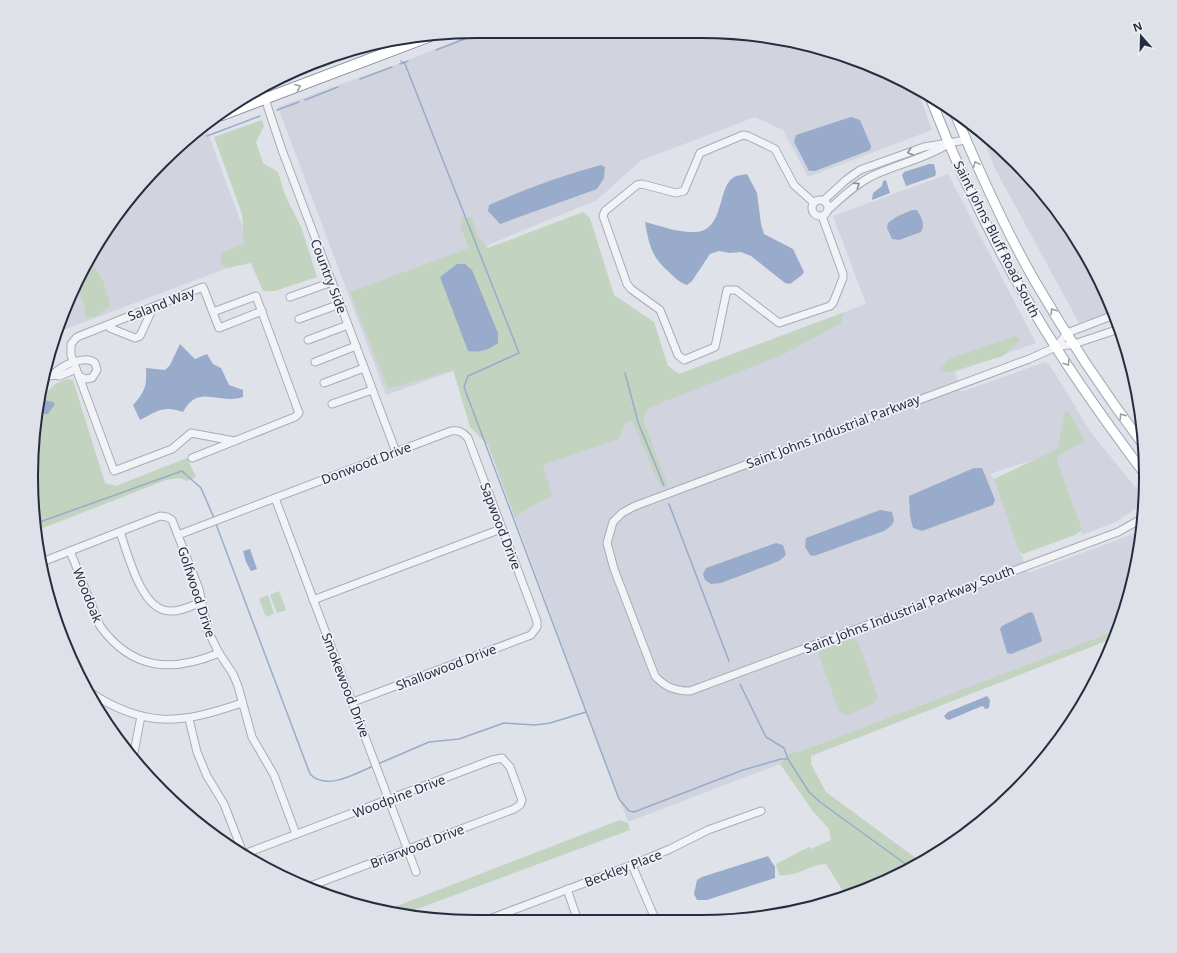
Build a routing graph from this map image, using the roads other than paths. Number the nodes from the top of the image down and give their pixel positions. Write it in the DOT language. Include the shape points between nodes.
graph roads {
  1 [pos="413,43"];
  2 [pos="264,93"];
  3 [pos="266,99"];
  4 [pos="933,105"];
  5 [pos="237,110"];
  6 [pos="959,123"];
  7 [pos="966,140"];
  8 [pos="948,144"];
  9 [pos="823,201"];
  10 [pos="814,203"];
  11 [pos="828,210"];
  12 [pos="822,216"];
  13 [pos="332,282"];
  14 [pos="290,297"];
  15 [pos="340,304"];
  16 [pos="150,308"];
  17 [pos="262,311"];
  18 [pos="213,312"];
  19 [pos="1109,317"];
  20 [pos="299,319"];
  21 [pos="108,325"];
  22 [pos="348,325"];
  23 [pos="1114,331"];
  24 [pos="1067,333"];
  25 [pos="308,340"];
  26 [pos="1074,344"];
  27 [pos="356,346"];
  28 [pos="1056,347"];
  29 [pos="314,362"];
  30 [pos="364,368"];
  31 [pos="76,370"];
  32 [pos="50,376"];
  33 [pos="324,383"];
  34 [pos="372,390"];
  35 [pos="332,404"];
  36 [pos="457,430"];
  37 [pos="1137,435"];
  38 [pos="234,441"];
  39 [pos="396,452"];
  40 [pos="192,458"];
  41 [pos="1139,466"];
  42 [pos="275,498"];
  43 [pos="1136,522"];
  44 [pos="501,530"];
  45 [pos="120,532"];
  46 [pos="178,535"];
  47 [pos="70,551"];
  48 [pos="46,561"];
  49 [pos="314,600"];
  50 [pos="201,602"];
  51 [pos="537,627"];
  52 [pos="219,653"];
  53 [pos="672,689"];
  54 [pos="98,697"];
  55 [pos="353,702"];
  56 [pos="242,703"];
  57 [pos="141,716"];
  58 [pos="188,719"];
  59 [pos="135,750"];
  60 [pos="388,800"];
  61 [pos="522,800"];
  62 [pos="761,811"];
  63 [pos="296,834"];
  64 [pos="241,846"];
  65 [pos="407,850"];
  66 [pos="250,852"];
  67 [pos="632,866"];
  68 [pos="416,872"];
  69 [pos="315,884"];
  70 [pos="568,889"];
  71 [pos="511,915"];
  72 [pos="576,915"];
  73 [pos="653,915"];
  3 -- 1 [label="highway, one-way"];
  2 -- 3 [label="street, Country Side"];
  3 -- 5 [label="highway"];
  3 -- 13 [label="street, Country Side" via="282,150"];
  4 -- 8 [label="main road, Saint Johns Bluff Road South"];
  6 -- 7 [label="main road, Saint Johns Bluff Road South"];
  7 -- 8 [label="street"];
  24 -- 7 [label="main road, Saint Johns Bluff Road South, one-way" via="1024,261"];
  8 -- 9 [label="street, one-way" via="924,148 860,170"];
  11 -- 8 [label="street, one-way" via="854,186 870,177 932,153"];
  8 -- 28 [label="main road, Saint Johns Bluff Road South" via="1005,260"];
  9 -- 10 [label="street"];
  9 -- 11 [label="street" via="827,204"];
  10 -- 12 [label="street" via="813,213"];
  10 -- 12 [label="street" via="794,185 775,148 743,135 700,153 684,191 676,193 642,184 605,211 603,216 627,284 631,290 660,310 678,355 684,360 716,348 727,290 736,290 779,323 833,303 843,274"];
  11 -- 12 [label="street"];
  13 -- 14 [label="street"];
  13 -- 15 [label="street, Country Side"];
  15 -- 20 [label="street"];
  15 -- 22 [label="street, Country Side"];
  16 -- 18 [label="street, Saland Way" via="203,287"];
  16 -- 21 [label="street, Saland Way"];
  16 -- 21 [label="street" via="151,312 140,336 135,338"];
  17 -- 18 [label="street" via="256,296"];
  17 -- 18 [label="street, Saland Way" via="219,328"];
  17 -- 38 [label="street" via="299,413 296,417"];
  19 -- 24 [label="street"];
  21 -- 31 [label="street, Saland Way" via="73,340 71,352"];
  22 -- 25 [label="street"];
  22 -- 27 [label="street, Country Side"];
  23 -- 26 [label="street"];
  24 -- 26 [label="main road, Saint Johns Bluff Road South"];
  24 -- 28 [label="street"];
  26 -- 28 [label="street"];
  37 -- 26 [label="main road, Saint Johns Bluff Road South, one-way"];
  27 -- 29 [label="street"];
  27 -- 30 [label="street, Country Side"];
  28 -- 41 [label="main road, Saint Johns Bluff Road South, one-way"];
  28 -- 53 [label="street, Saint Johns Industrial Parkway" via="626,510 613,522 607,543 614,569 651,668 660,681"];
  30 -- 33 [label="street"];
  30 -- 34 [label="street, Country Side"];
  31 -- 32 [label="street" via="60,376"];
  31 -- 38 [label="street" via="114,471 172,449 191,433"];
  34 -- 35 [label="street"];
  34 -- 39 [label="street, Country Side"];
  36 -- 39 [label="street, Donwood Drive"];
  36 -- 44 [label="street, Sapwood Drive" via="468,438"];
  38 -- 40 [label="street"];
  39 -- 42 [label="street, Donwood Drive"];
  42 -- 46 [label="street, Donwood Drive"];
  42 -- 49 [label="street, Smokewood Drive"];
  43 -- 53 [label="street, Saint Johns Industrial Parkway South" via="1118,532 699,688 690,691"];
  44 -- 49 [label="street"];
  44 -- 51 [label="street, Sapwood Drive" via="537,621"];
  45 -- 46 [label="street, Golfwood Drive" via="160,516 172,520"];
  45 -- 47 [label="street, Golfwood Drive"];
  45 -- 50 [label="street" via="146,598 152,605 167,612"];
  46 -- 50 [label="street, Golfwood Drive" via="199,589"];
  47 -- 48 [label="street, Golfwood Drive"];
  47 -- 52 [label="street, Woodoak" via="100,626 124,651 146,661 174,666 189,664"];
  49 -- 55 [label="street, Smokewood Drive"];
  50 -- 52 [label="street, Golfwood Drive" via="208,631"];
  51 -- 55 [label="street, Shallowood Drive" via="531,635"];
  52 -- 56 [label="street, Golfwood Drive" via="233,674"];
  54 -- 57 [label="street" via="114,707"];
  55 -- 60 [label="street, Smokewood Drive"];
  56 -- 58 [label="street"];
  56 -- 63 [label="street, Golfwood Drive" via="252,738 274,776"];
  57 -- 58 [label="street"];
  57 -- 59 [label="street"];
  58 -- 64 [label="street" via="197,752 207,776 224,804"];
  60 -- 61 [label="street, Woodpine Drive" via="502,758 510,767"];
  60 -- 63 [label="street, Woodpine Drive"];
  60 -- 65 [label="street, Smokewood Drive"];
  61 -- 65 [label="street, Briarwood Drive" via="514,809"];
  62 -- 67 [label="street, Beckley Place" via="708,830"];
  63 -- 66 [label="street, Woodpine Drive"];
  65 -- 68 [label="street, Smokewood Drive"];
  65 -- 69 [label="street, Briarwood Drive"];
  67 -- 70 [label="street, Beckley Place"];
  67 -- 73 [label="street"];
  70 -- 71 [label="street, Beckley Place"];
  70 -- 72 [label="street"];
}
